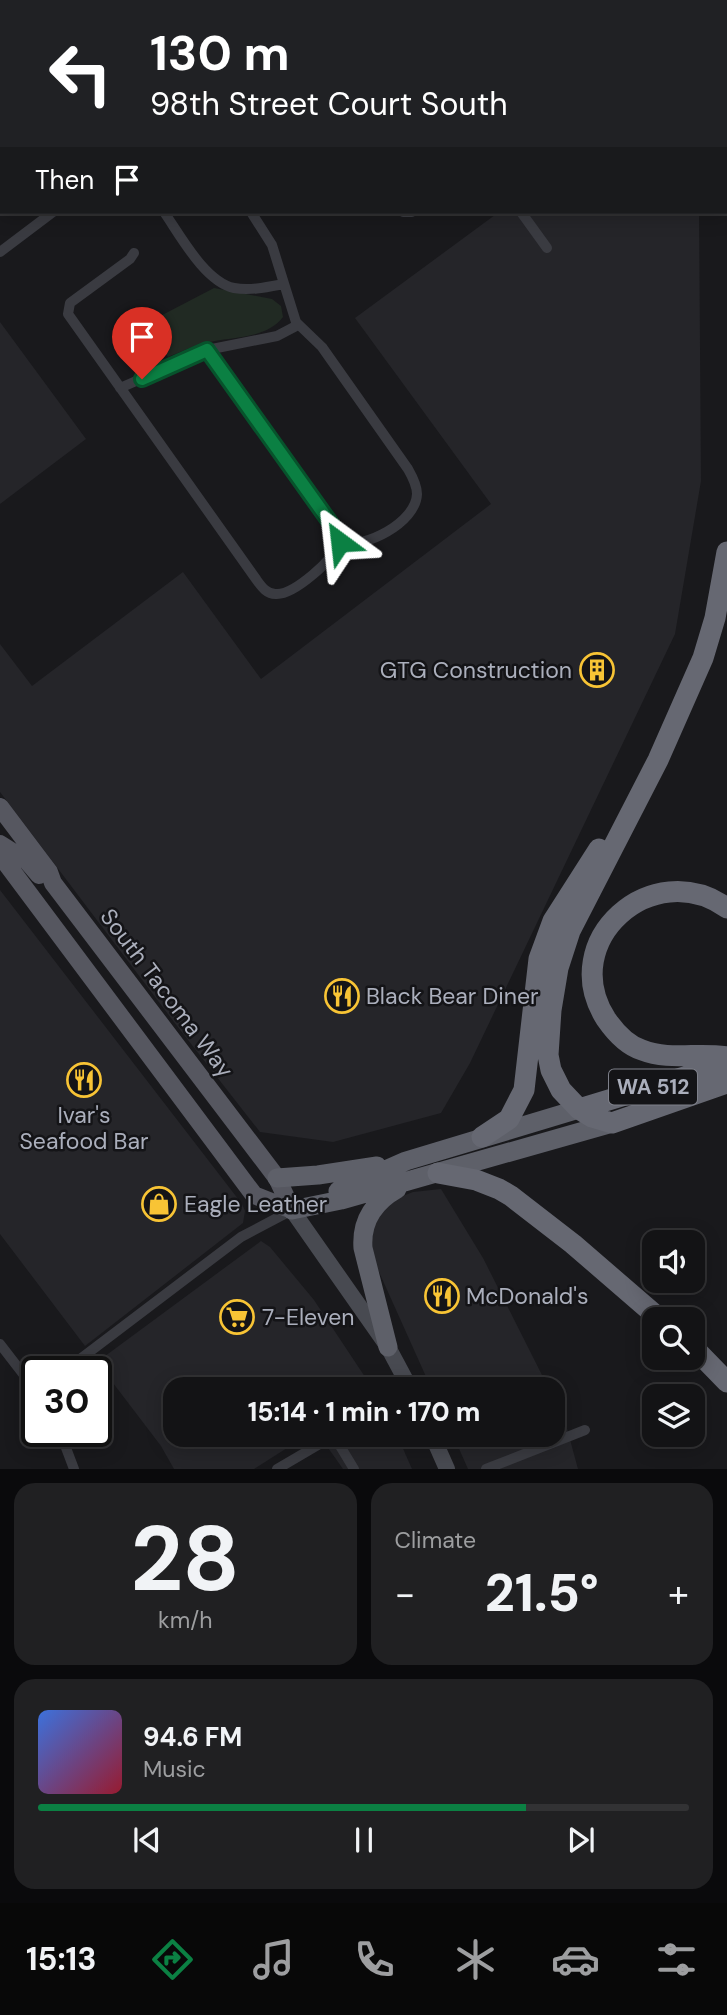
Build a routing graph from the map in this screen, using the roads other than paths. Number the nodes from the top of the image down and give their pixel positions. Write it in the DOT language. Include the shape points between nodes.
graph roads {
  1 [pos="50,214"];
  2 [pos="165,214"];
  3 [pos="252,214"];
  4 [pos="522,214"];
  5 [pos="547,248"];
  6 [pos="0,252"];
  7 [pos="134,253"];
  8 [pos="284,284"];
  9 [pos="298,325"];
  10 [pos="207,350"];
  11 [pos="120,388"];
  12 [pos="340,543"];
  13 [pos="727,552"];
  14 [pos="658,760"];
  15 [pos="0,807"];
  16 [pos="0,844"];
  17 [pos="0,855"];
  18 [pos="53,883"];
  19 [pos="727,908"];
  20 [pos="727,1057"];
  21 [pos="727,1064"];
  22 [pos="727,1083"];
  23 [pos="579,1109"];
  24 [pos="612,1123"];
  25 [pos="482,1138"];
  26 [pos="408,1171"];
  27 [pos="438,1173"];
  28 [pos="277,1178"];
  29 [pos="292,1210"];
  30 [pos="646,1307"];
  31 [pos="0,1344"];
  32 [pos="388,1347"];
  33 [pos="84,1356"];
  34 [pos="705,1359"];
  35 [pos="21,1371"];
  36 [pos="404,1377"];
  37 [pos="727,1382"];
  38 [pos="585,1430"];
  39 [pos="66,1447"];
  40 [pos="315,1447"];
  41 [pos="342,1447"];
  42 [pos="437,1447"];
  43 [pos="74,1469"];
  44 [pos="277,1469"];
  45 [pos="354,1469"];
  46 [pos="447,1469"];
  47 [pos="486,1469"];
  1 -- 6 [label="street"];
  2 -- 8 [label="street" via="204,268 222,284 246,289"];
  3 -- 8 [label="street" via="272,245"];
  4 -- 5 [label="street"];
  7 -- 11 [label="street" via="67,309"];
  8 -- 9 [label="street"];
  9 -- 10 [label="street" via="277,336"];
  9 -- 12 [label="street" via="322,347 386,437 413,477 417,494 411,511 387,531 363,544"];
  10 -- 11 [label="street"];
  10 -- 12 [label="street" via="334,528"];
  11 -- 12 [label="street" via="258,582 272,594 300,584"];
  13 -- 14 [label="highway" via="703,658"];
  14 -- 23 [label="highway" via="570,931 558,968 548,1055 562,1090"];
  14 -- 25 [label="highway" via="553,921 539,960 524,1090 509,1119"];
  15 -- 18 [label="main road, South Tacoma Way"];
  16 -- 18 [label="main road"];
  17 -- 29 [label="main road" via="254,1195"];
  18 -- 28 [label="main road, South Tacoma Way"];
  19 -- 20 [label="highway" via="697,894 677,891 642,898 619,913 604,933 593,968 602,1012 628,1043 667,1056"];
  21 -- 23 [label="highway, WA 512"];
  22 -- 24 [label="highway, WA 512"];
  23 -- 24 [label="highway"];
  23 -- 25 [label="highway, WA 512"];
  24 -- 27 [label="highway, WA 512"];
  25 -- 26 [label="highway, WA 512"];
  26 -- 27 [label="highway, WA 512"];
  26 -- 28 [label="highway"];
  26 -- 29 [label="highway, WA 512" via="341,1200"];
  26 -- 32 [label="highway" via="369,1215 362,1233"];
  27 -- 30 [label="highway" via="476,1180 511,1196"];
  28 -- 29 [label="main road, South Tacoma Way"];
  29 -- 32 [label="main road, South Tacoma Way"];
  29 -- 33 [label="street" via="242,1237"];
  31 -- 35 [label="street"];
  32 -- 36 [label="main road, South Tacoma Way"];
  34 -- 37 [label="highway"];
  38 -- 47 [label="street"];
  39 -- 43 [label="street"];
  40 -- 44 [label="street"];
  41 -- 45 [label="street"];
  42 -- 46 [label="main road"];
}
